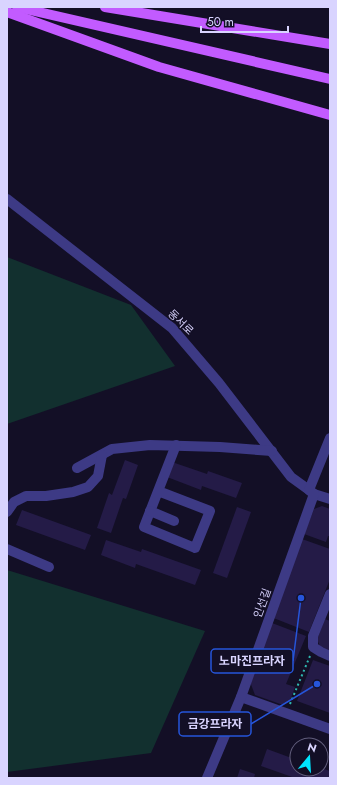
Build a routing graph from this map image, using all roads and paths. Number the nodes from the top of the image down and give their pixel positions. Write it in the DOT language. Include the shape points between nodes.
graph roads {
  1 [pos="17,7"];
  2 [pos="105,7"];
  3 [pos="7,12"];
  4 [pos="330,44"];
  5 [pos="330,79"];
  6 [pos="330,115"];
  7 [pos="7,199"];
  8 [pos="330,438"];
  9 [pos="176,445"];
  10 [pos="272,451"];
  11 [pos="102,454"];
  12 [pos="77,468"];
  13 [pos="158,491"];
  14 [pos="311,492"];
  15 [pos="330,499"];
  16 [pos="150,511"];
  17 [pos="7,512"];
  18 [pos="174,521"];
  19 [pos="7,549"];
  20 [pos="49,567"];
  21 [pos="330,594"];
  22 [pos="313,647"];
  23 [pos="330,656"];
  24 [pos="241,697"];
  25 [pos="286,712"];
  26 [pos="330,729"];
  27 [pos="207,778"];
  1 -- 5 [label="main road"];
  2 -- 4 [label="main road"];
  3 -- 6 [label="main road" via="159,67"];
  7 -- 10 [label="street, 동서로" via="172,328 220,383"];
  8 -- 14 [label="street, 인선길"];
  9 -- 10 [label="street"];
  9 -- 11 [label="street" via="112,449"];
  9 -- 13 [label="street"];
  10 -- 14 [label="street, 동서로" via="291,476"];
  11 -- 12 [label="street"];
  11 -- 17 [label="street" via="98,476 88,487 46,496 26,496 14,502"];
  13 -- 16 [label="street"];
  13 -- 16 [label="street" via="210,511 195,548 144,527"];
  14 -- 15 [label="street"];
  14 -- 24 [label="street, 인선길"];
  16 -- 18 [label="street"];
  19 -- 20 [label="street"];
  21 -- 22 [label="street" via="313,636"];
  22 -- 23 [label="street"];
  22 -- 25 [label="path"];
  24 -- 25 [label="street"];
  24 -- 27 [label="street, 인선길"];
  25 -- 26 [label="street"];
}
